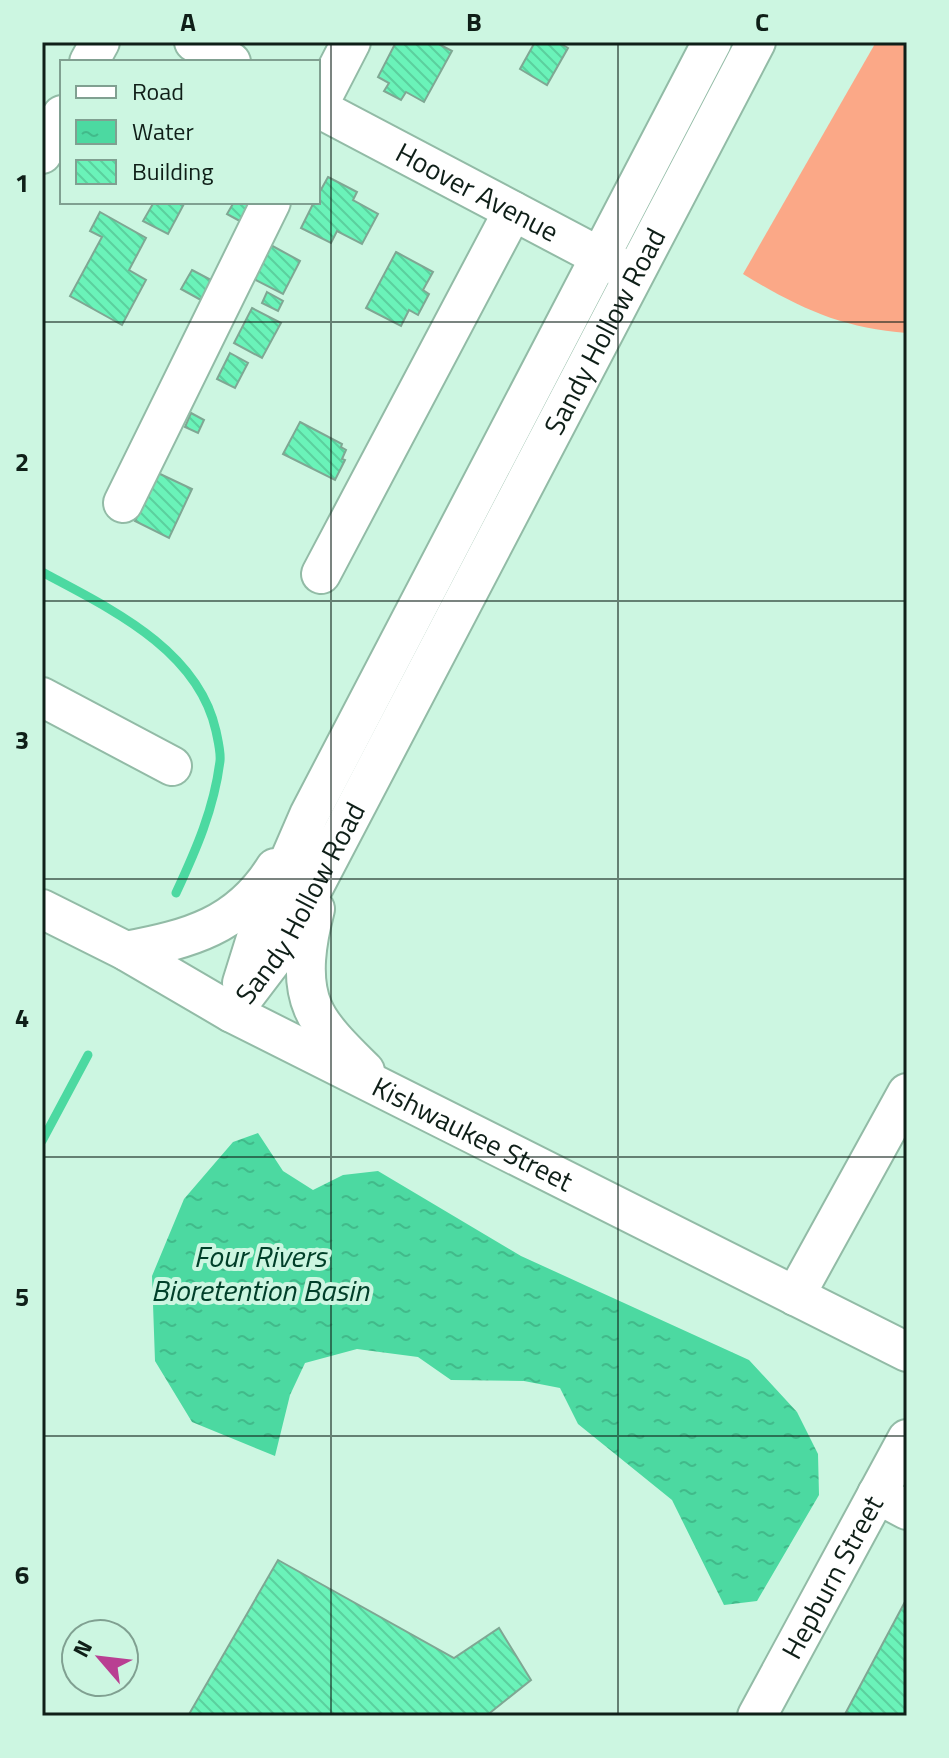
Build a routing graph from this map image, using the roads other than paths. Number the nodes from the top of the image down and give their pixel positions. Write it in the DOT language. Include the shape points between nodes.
graph roads {
  1 [pos="100,42"];
  2 [pos="194,42"];
  3 [pos="351,42"];
  4 [pos="712,42"];
  5 [pos="756,42"];
  6 [pos="90,60"];
  7 [pos="227,60"];
  8 [pos="320,103"];
  9 [pos="320,108"];
  10 [pos="60,119"];
  11 [pos="42,154"];
  12 [pos="270,204"];
  13 [pos="513,211"];
  14 [pos="600,257"];
  15 [pos="635,276"];
  16 [pos="123,503"];
  17 [pos="321,574"];
  18 [pos="42,697"];
  19 [pos="172,766"];
  20 [pos="309,815"];
  21 [pos="330,856"];
  22 [pos="42,909"];
  23 [pos="126,951"];
  24 [pos="232,1013"];
  25 [pos="385,1089"];
  26 [pos="907,1092"];
  27 [pos="795,1296"];
  28 [pos="907,1352"];
  29 [pos="907,1439"];
  30 [pos="892,1502"];
  31 [pos="757,1716"];
  1 -- 6 [label="street"];
  2 -- 7 [label="street"];
  3 -- 8 [label="street"];
  4 -- 14 [label="street, Sandy Hollow Road"];
  5 -- 15 [label="street, Sandy Hollow Road"];
  9 -- 13 [label="street, Hoover Avenue"];
  10 -- 11 [label="street"];
  12 -- 16 [label="street"];
  13 -- 14 [label="street, Hoover Avenue"];
  13 -- 17 [label="street"];
  14 -- 15 [label="street, Hoover Avenue"];
  14 -- 20 [label="street, Sandy Hollow Road"];
  15 -- 21 [label="street, Sandy Hollow Road"];
  18 -- 19 [label="street"];
  20 -- 23 [label="street" via="267,882 224,921 179,941"];
  20 -- 24 [label="street, Sandy Hollow Road" via="257,935"];
  21 -- 24 [label="street, Sandy Hollow Road" via="283,946"];
  21 -- 25 [label="street" via="305,966 313,1008 340,1046"];
  22 -- 23 [label="street, Kishwaukee Street"];
  23 -- 24 [label="street, Kishwaukee Street"];
  24 -- 25 [label="street, Kishwaukee Street"];
  25 -- 27 [label="street, Kishwaukee Street"];
  26 -- 27 [label="street"];
  27 -- 28 [label="street, Kishwaukee Street"];
  29 -- 30 [label="street, Hepburn Street"];
  30 -- 31 [label="street, Hepburn Street"];
}
